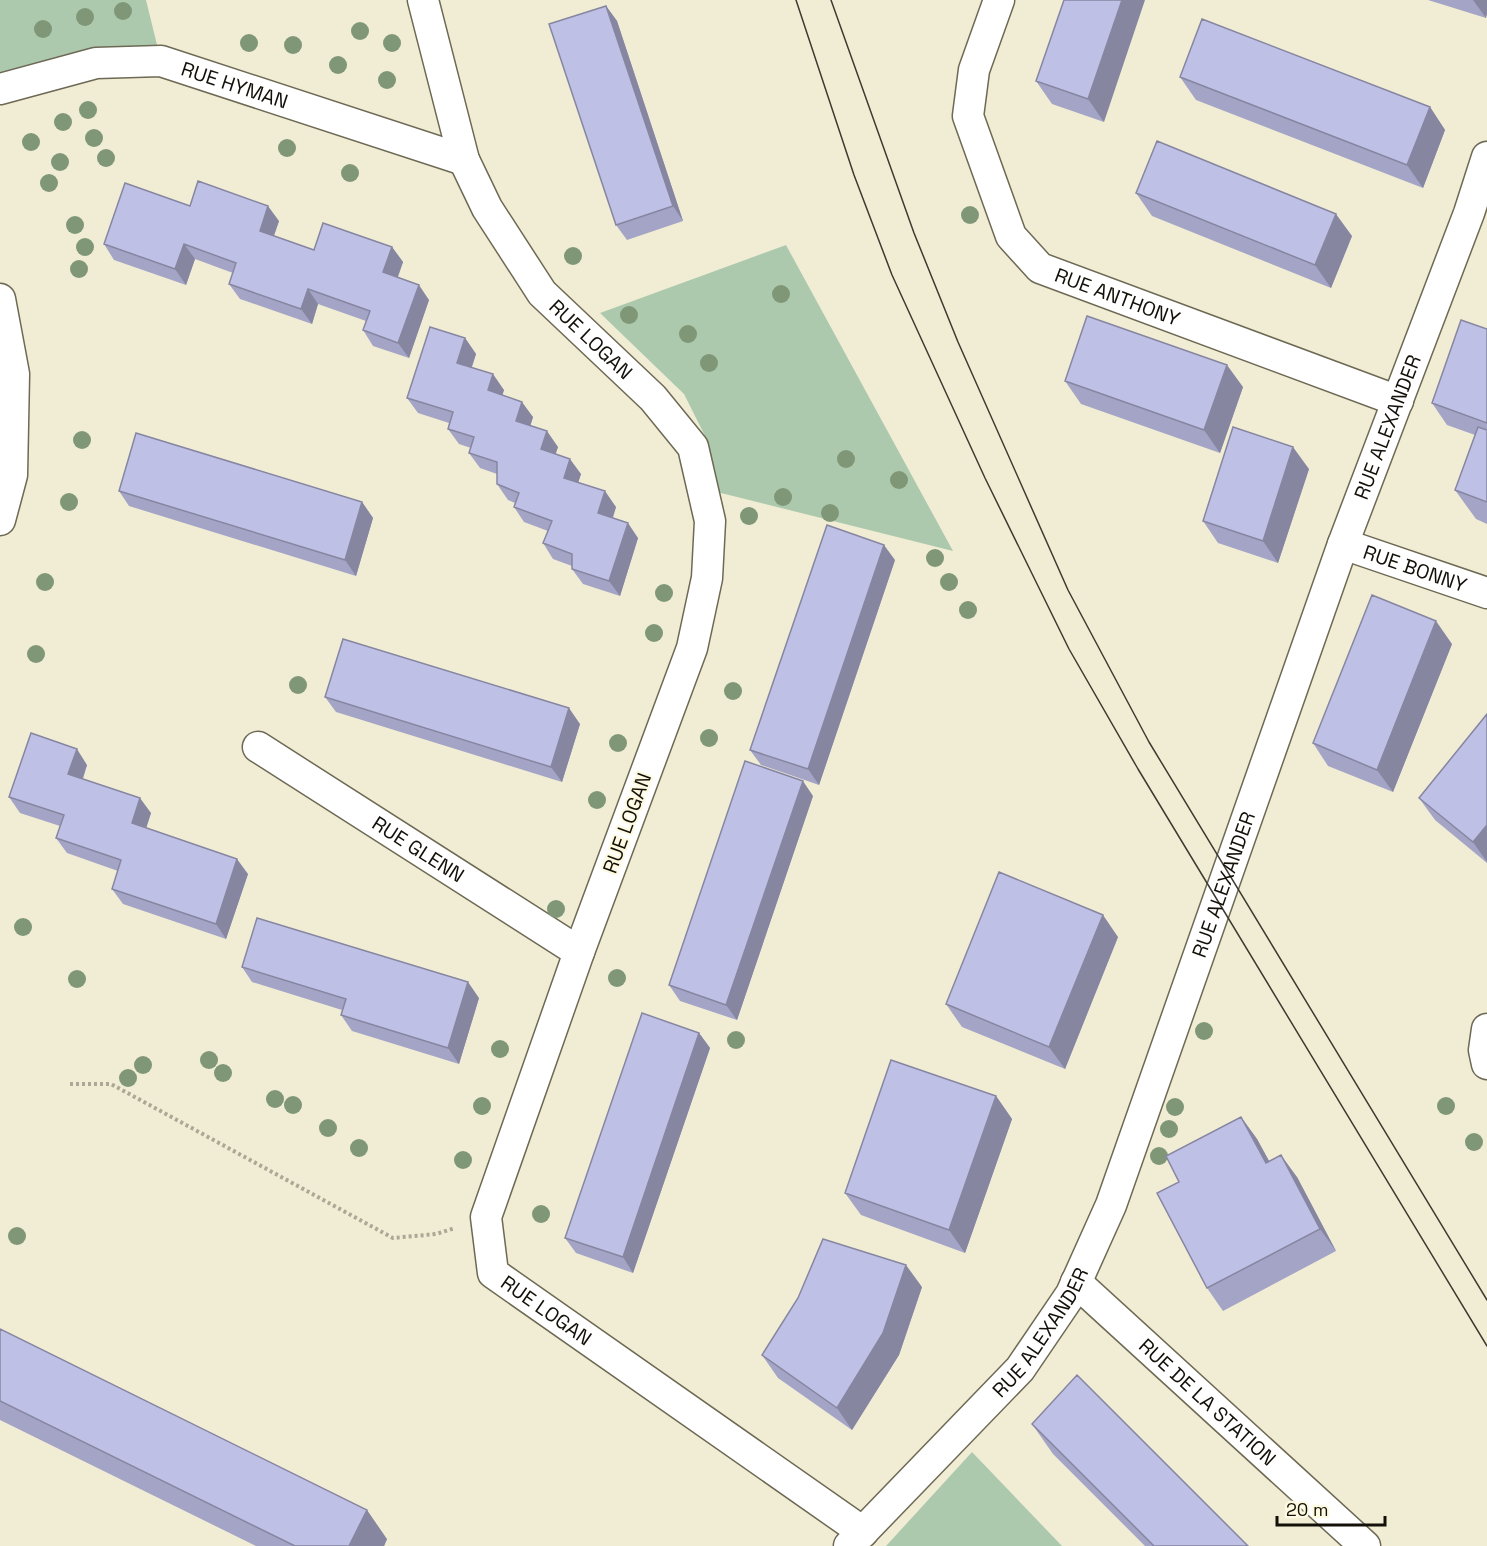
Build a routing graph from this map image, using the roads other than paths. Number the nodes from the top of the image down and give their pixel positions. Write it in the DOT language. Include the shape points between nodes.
graph roads {
  1 [pos="423,0"];
  2 [pos="999,0"];
  3 [pos="0,89"];
  4 [pos="1487,157"];
  5 [pos="464,160"];
  6 [pos="0,300"];
  7 [pos="1398,402"];
  8 [pos="0,520"];
  9 [pos="1343,544"];
  10 [pos="1487,593"];
  11 [pos="258,747"];
  12 [pos="579,952"];
  13 [pos="1487,1029"];
  14 [pos="1487,1064"];
  15 [pos="1076,1282"];
  16 [pos="856,1539"];
  17 [pos="1365,1546"];
  1 -- 5 [label="street, RUE LOGAN"];
  2 -- 7 [label="street, RUE ANTHONY" via="974,70 968,116 1011,236 1040,268"];
  3 -- 5 [label="street, RUE HYMAN" via="96,63 161,61"];
  4 -- 7 [label="street, RUE ALEXANDER"];
  5 -- 12 [label="street, RUE LOGAN" via="487,208 542,293 653,398 693,447 710,521 707,578 692,648"];
  6 -- 8 [label="street" via="14,374 12,475"];
  7 -- 9 [label="street, RUE ALEXANDER"];
  9 -- 10 [label="street, RUE BONNY"];
  9 -- 15 [label="street, RUE ALEXANDER" via="1111,1205"];
  11 -- 12 [label="street, RUE GLENN"];
  12 -- 16 [label="street, RUE LOGAN" via="486,1217 493,1273"];
  13 -- 14 [label="street"];
  15 -- 16 [label="street, RUE ALEXANDER" via="1020,1369"];
  15 -- 17 [label="street, RUE DE LA STATION"];
}
